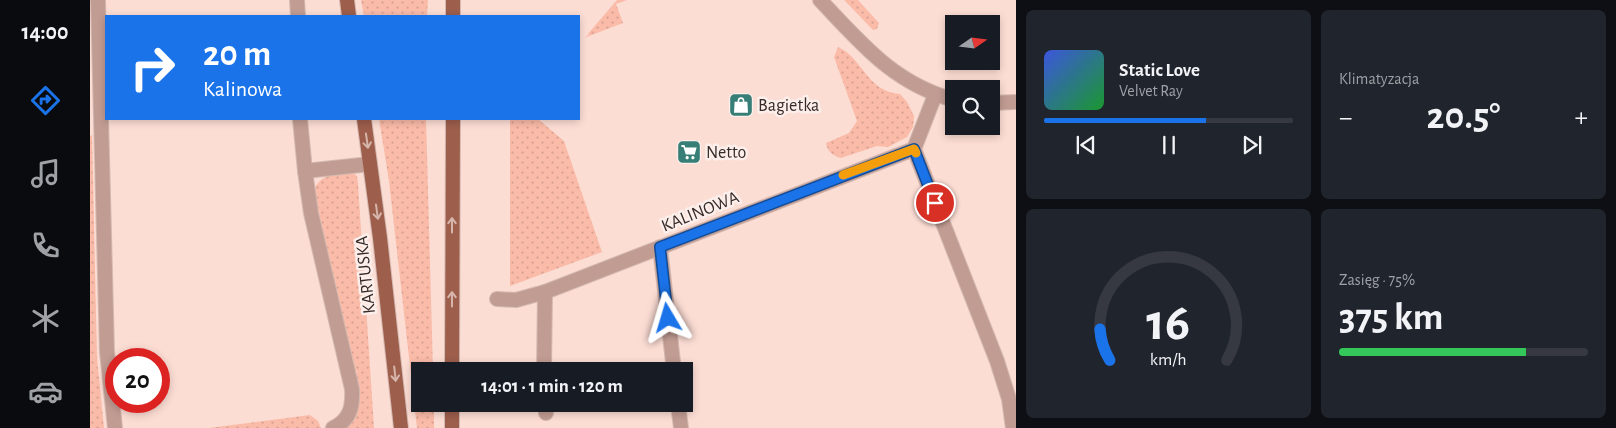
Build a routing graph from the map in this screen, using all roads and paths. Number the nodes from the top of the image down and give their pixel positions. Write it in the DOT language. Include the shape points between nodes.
graph roads {
  1 [pos="98,0"];
  2 [pos="297,0"];
  3 [pos="347,0"];
  4 [pos="453,0"];
  5 [pos="820,0"];
  6 [pos="298,15"];
  7 [pos="349,15"];
  8 [pos="453,15"];
  9 [pos="935,95"];
  10 [pos="945,98"];
  11 [pos="1016,102"];
  12 [pos="1000,103"];
  13 [pos="300,120"];
  14 [pos="364,120"];
  15 [pos="453,120"];
  16 [pos="914,149"];
  17 [pos="370,164"];
  18 [pos="305,171"];
  19 [pos="660,247"];
  20 [pos="545,292"];
  21 [pos="497,299"];
  22 [pos="452,362"];
  23 [pos="544,362"];
  24 [pos="673,362"];
  25 [pos="452,412"];
  26 [pos="679,412"];
  27 [pos="115,428"];
  28 [pos="333,428"];
  29 [pos="401,428"];
  30 [pos="452,428"];
  31 [pos="681,428"];
  32 [pos="1013,428"];
  1 -- 27 [label="street" via="107,352"];
  2 -- 6 [label="street"];
  3 -- 7 [label="main road"];
  4 -- 8 [label="main road"];
  5 -- 9 [label="street" via="890,70"];
  9 -- 10 [label="street"];
  9 -- 16 [label="street"];
  11 -- 12 [label="street"];
  13 -- 18 [label="street"];
  14 -- 17 [label="main road, KARTUSKA, one-way"];
  22 -- 15 [label="main road, one-way"];
  16 -- 19 [label="street, KALINOWA"];
  16 -- 32 [label="street" via="997,361 1009,399"];
  17 -- 18 [label="street"];
  17 -- 29 [label="main road, KARTUSKA, one-way"];
  18 -- 28 [label="street" via="311,213 352,390 350,411 340,425"];
  19 -- 20 [label="street, KALINOWA"];
  19 -- 24 [label="street"];
  20 -- 21 [label="street, KALINOWA" via="516,300"];
  20 -- 23 [label="street"];
  25 -- 30 [label="main road"];
  26 -- 31 [label="street"];
}
